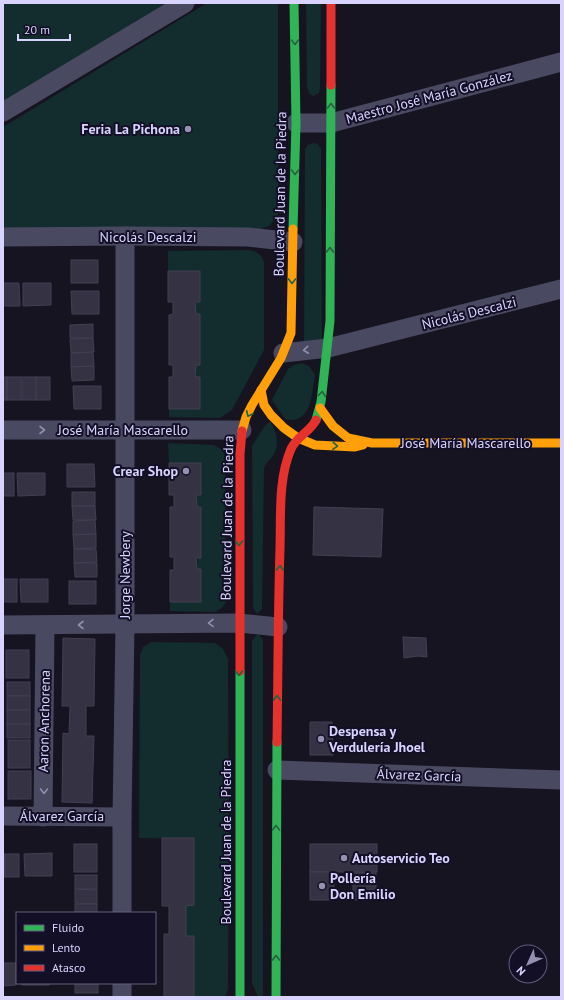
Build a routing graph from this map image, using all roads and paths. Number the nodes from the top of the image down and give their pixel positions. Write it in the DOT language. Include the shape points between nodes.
graph roads {
  1 [pos="185,3"];
  2 [pos="294,3"];
  3 [pos="331,3"];
  4 [pos="561,62"];
  5 [pos="3,112"];
  6 [pos="331,123"];
  7 [pos="296,124"];
  8 [pos="125,236"];
  9 [pos="3,237"];
  10 [pos="293,242"];
  11 [pos="561,289"];
  12 [pos="328,348"];
  13 [pos="283,353"];
  14 [pos="261,390"];
  15 [pos="320,408"];
  16 [pos="3,430"];
  17 [pos="125,430"];
  18 [pos="242,430"];
  19 [pos="298,438"];
  20 [pos="372,443"];
  21 [pos="561,443"];
  22 [pos="239,623"];
  23 [pos="3,625"];
  24 [pos="125,625"];
  25 [pos="45,626"];
  26 [pos="278,627"];
  27 [pos="276,770"];
  28 [pos="561,780"];
  29 [pos="3,816"];
  30 [pos="43,817"];
  31 [pos="122,817"];
  32 [pos="122,912"];
  33 [pos="122,984"];
  34 [pos="122,997"];
  35 [pos="240,997"];
  36 [pos="276,997"];
  1 -- 5 [label="street"];
  2 -- 7 [label="main road, Boulevard Juan de la Piedra, one-way"];
  6 -- 3 [label="main road, one-way"];
  4 -- 6 [label="street, Maestro José María González"];
  6 -- 7 [label="street, Maestro José María González"];
  12 -- 6 [label="main road, one-way"];
  7 -- 10 [label="main road, Boulevard Juan de la Piedra, one-way"];
  8 -- 9 [label="street, Nicolás Descalzi"];
  8 -- 10 [label="street, Nicolás Descalzi" via="248,237"];
  8 -- 17 [label="street, Jorge Newbery"];
  10 -- 13 [label="main road, Boulevard Juan de la Piedra, one-way" via="291,333"];
  11 -- 12 [label="street, Nicolás Descalzi"];
  12 -- 13 [label="street, Nicolás Descalzi, one-way"];
  15 -- 12 [label="main road, one-way"];
  13 -- 14 [label="main road, Boulevard Juan de la Piedra"];
  14 -- 18 [label="main road, Boulevard Juan de la Piedra, one-way"];
  14 -- 19 [label="main road" via="264,405 271,415"];
  15 -- 19 [label="main road" via="316,422"];
  15 -- 20 [label="main road" via="333,426 348,438"];
  16 -- 17 [label="street, José María Mascarello, one-way"];
  17 -- 18 [label="street, José María Mascarello"];
  17 -- 24 [label="street, Jorge Newbery"];
  18 -- 22 [label="main road, Boulevard Juan de la Piedra, one-way"];
  19 -- 20 [label="main road, one-way" via="315,445 355,447"];
  26 -- 19 [label="main road, one-way" via="284,471"];
  20 -- 21 [label="main road, José María Mascarello"];
  22 -- 24 [label="street, one-way"];
  22 -- 26 [label="street"];
  22 -- 35 [label="main road, Boulevard Juan de la Piedra, one-way"];
  23 -- 25 [label="street"];
  24 -- 25 [label="street, one-way"];
  24 -- 31 [label="street, Jorge Newbery"];
  25 -- 30 [label="street, Aaron Anchorena, one-way"];
  27 -- 26 [label="main road, one-way"];
  27 -- 28 [label="street, Álvarez García"];
  36 -- 27 [label="main road, one-way"];
  29 -- 30 [label="street, Álvarez García"];
  30 -- 31 [label="street, Álvarez García"];
  31 -- 32 [label="street, Jorge Newbery"];
  33 -- 34 [label="street"];
}
